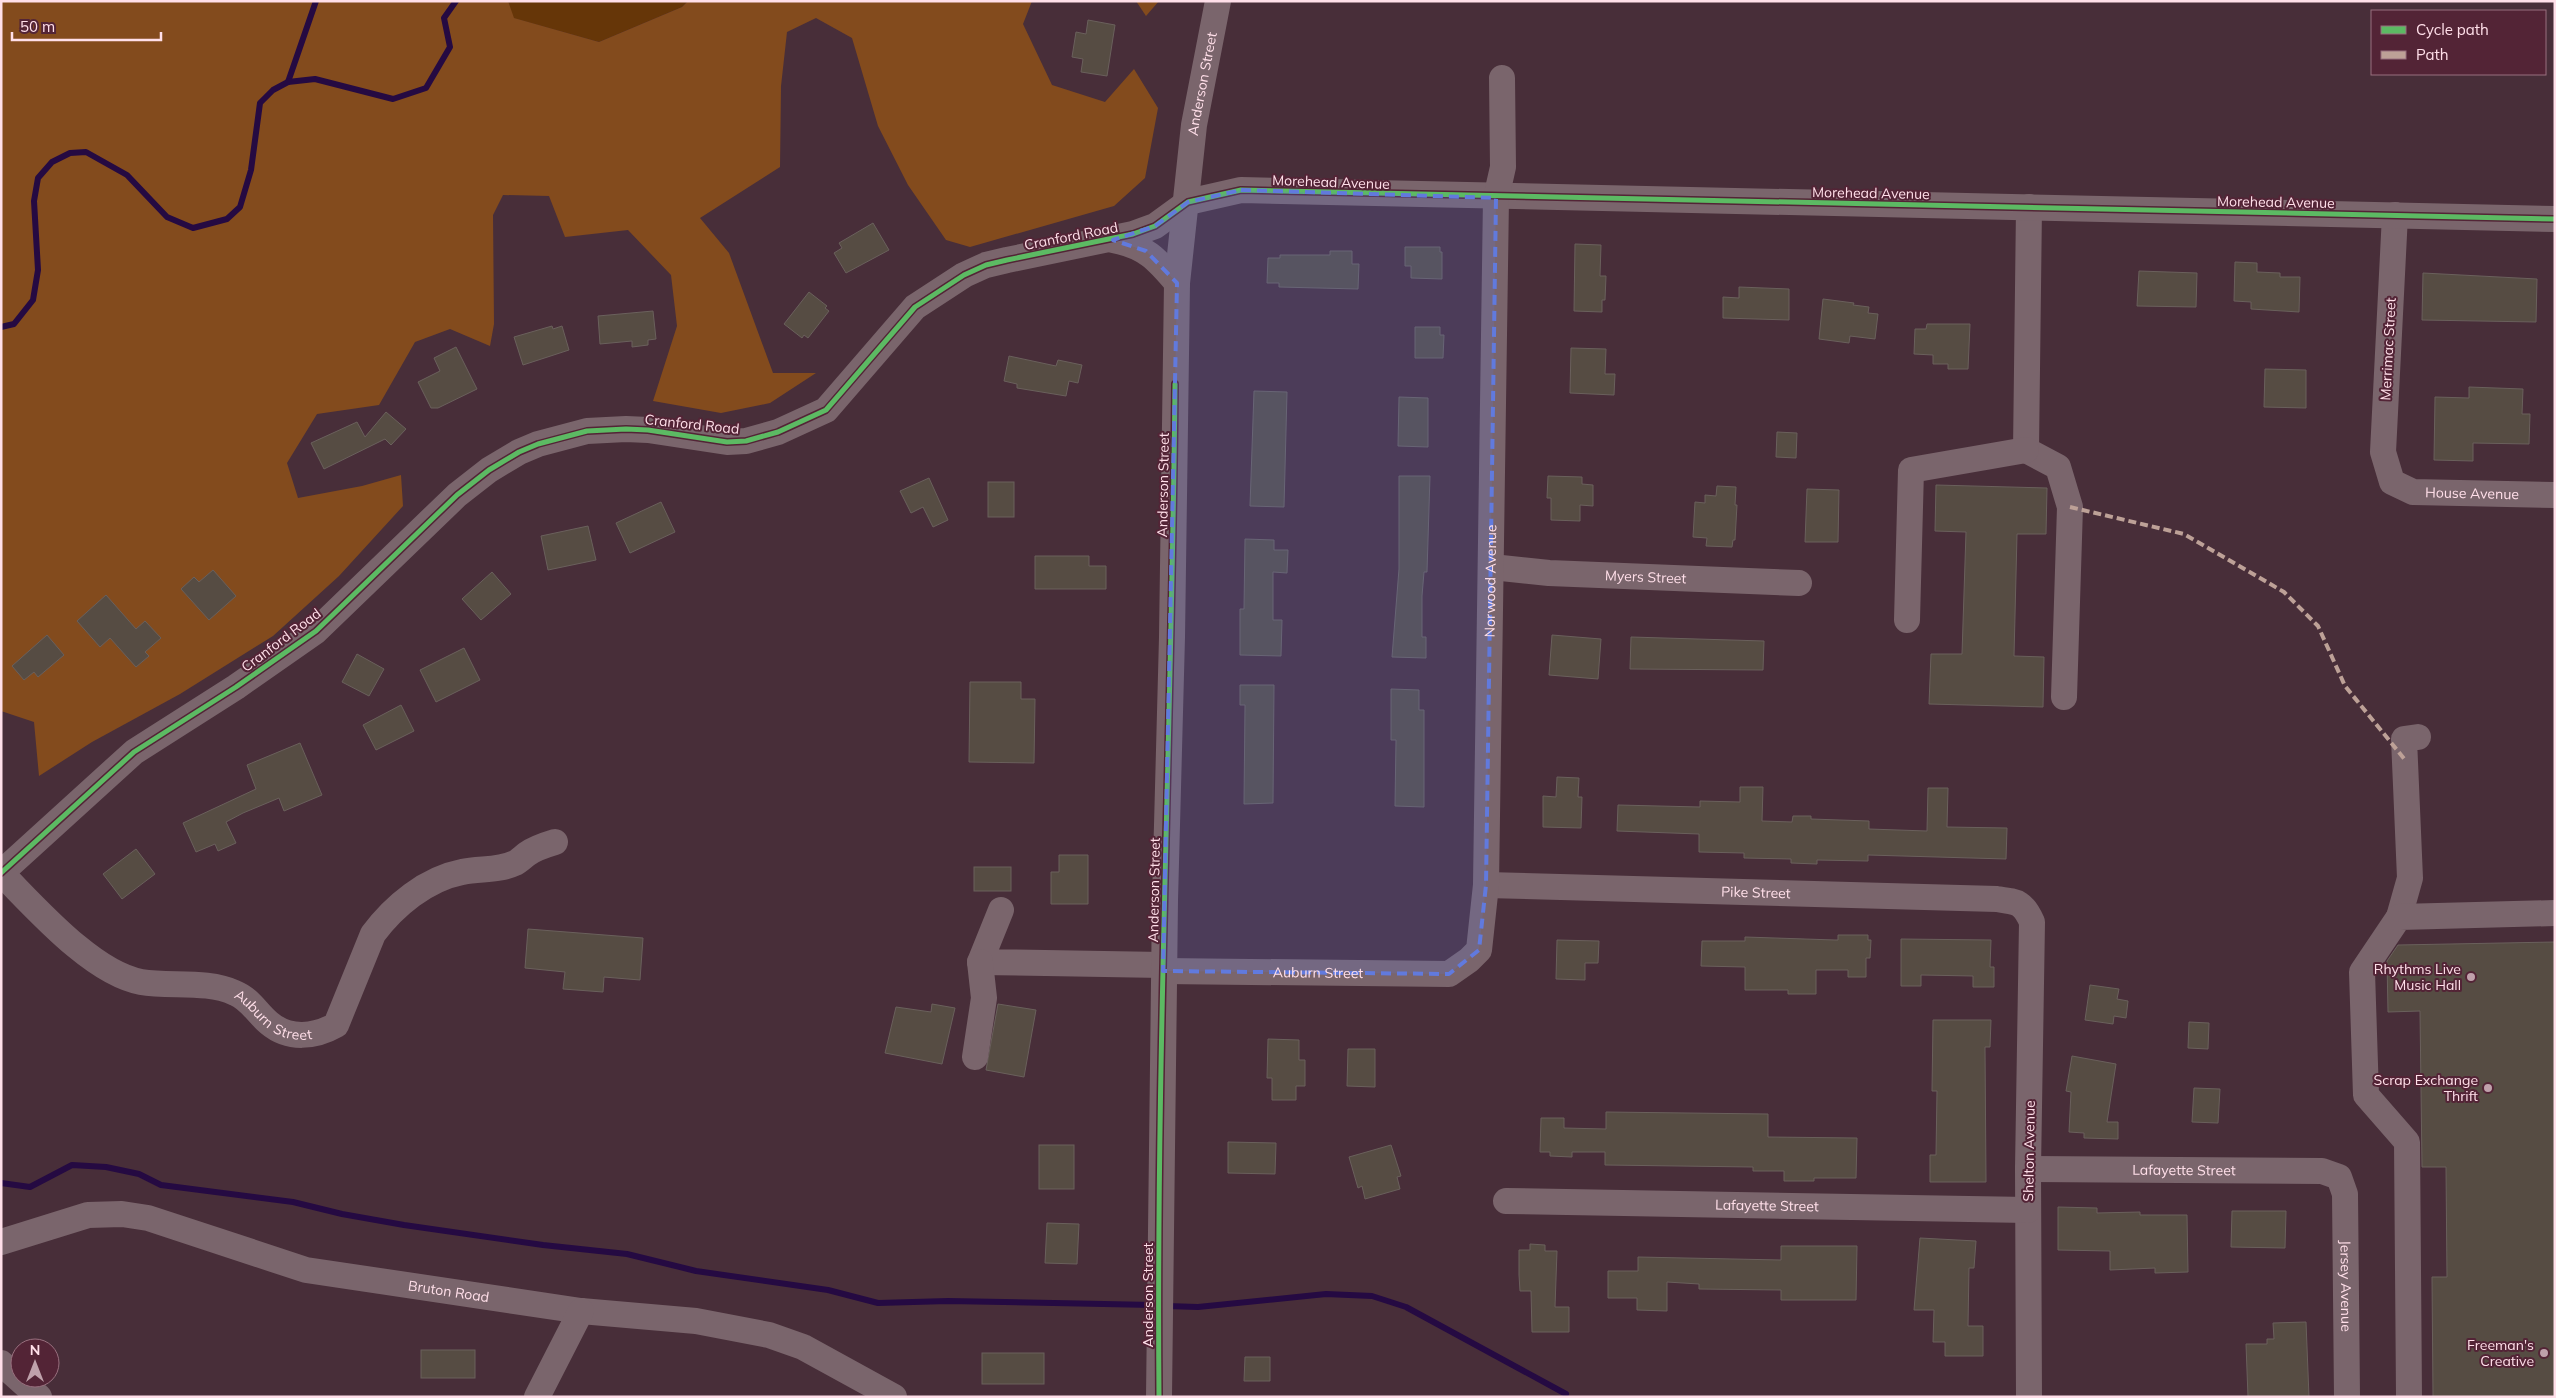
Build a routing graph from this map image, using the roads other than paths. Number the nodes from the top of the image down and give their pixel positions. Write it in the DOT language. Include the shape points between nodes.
graph roads {
  1 [pos="1218,1"];
  2 [pos="1502,78"];
  3 [pos="1496,198"];
  4 [pos="1188,202"];
  5 [pos="2029,207"];
  6 [pos="2395,215"];
  7 [pos="2555,219"];
  8 [pos="1112,240"];
  9 [pos="1177,283"];
  10 [pos="2026,450"];
  11 [pos="2392,482"];
  12 [pos="2555,496"];
  13 [pos="1492,567"];
  14 [pos="1799,583"];
  15 [pos="1907,620"];
  16 [pos="2064,698"];
  17 [pos="2418,737"];
  18 [pos="555,842"];
  19 [pos="1,873"];
  20 [pos="1486,885"];
  21 [pos="2026,907"];
  22 [pos="1002,910"];
  23 [pos="2555,913"];
  24 [pos="2399,917"];
  25 [pos="1470,960"];
  26 [pos="980,962"];
  27 [pos="1164,968"];
  28 [pos="975,1057"];
  29 [pos="2028,1169"];
  30 [pos="2339,1177"];
  31 [pos="1506,1201"];
  32 [pos="2028,1210"];
  33 [pos="1,1242"];
  34 [pos="581,1311"];
  35 [pos="1,1363"];
  36 [pos="39,1397"];
  37 [pos="537,1397"];
  38 [pos="894,1397"];
  39 [pos="1159,1397"];
  40 [pos="2029,1397"];
  41 [pos="2347,1397"];
  42 [pos="2409,1397"];
  1 -- 4 [label="street, Anderson Street" via="1194,125"];
  2 -- 3 [label="street, Norwood Avenue" via="1503,167"];
  3 -- 4 [label="street, Morehead Avenue" via="1241,190"];
  3 -- 5 [label="street, Morehead Avenue"];
  3 -- 13 [label="street, Norwood Avenue"];
  4 -- 8 [label="street, Cranford Road" via="1155,226"];
  4 -- 9 [label="street, Anderson Street"];
  5 -- 6 [label="street, Morehead Avenue"];
  5 -- 10 [label="street"];
  6 -- 7 [label="street, Morehead Avenue"];
  6 -- 11 [label="street, Merrimac Street" via="2383,452"];
  8 -- 9 [label="street, Cranford Road" via="1146,251"];
  8 -- 19 [label="street, Cranford Road" via="986,265 944,286 915,307 826,410 778,432 746,441 727,442 648,430 587,431 519,452 457,495 316,631 134,752"];
  9 -- 27 [label="street, Anderson Street"];
  10 -- 15 [label="street" via="1911,470"];
  10 -- 16 [label="street" via="2058,467 2070,507"];
  11 -- 12 [label="street, House Avenue" via="2413,492"];
  13 -- 14 [label="street, Myers Street" via="1549,573"];
  13 -- 20 [label="street, Norwood Avenue"];
  17 -- 24 [label="street" via="2404,739 2410,878"];
  18 -- 19 [label="street, Auburn Street" via="515,863 488,871 461,872 416,892 373,934 336,1025 309,1035 296,1035 269,1024 247,1000 235,993 204,986 140,982 110,969 64,937"];
  20 -- 21 [label="street, Pike Street" via="1997,899"];
  20 -- 25 [label="street, Norwood Avenue" via="1479,950"];
  21 -- 29 [label="street, Shelton Avenue" via="2032,922"];
  22 -- 26 [label="street"];
  23 -- 24 [label="street"];
  24 -- 42 [label="street" via="2362,972 2366,1095 2407,1142"];
  25 -- 27 [label="street, Auburn Street" via="1449,974"];
  26 -- 27 [label="street, Auburn Street"];
  26 -- 28 [label="street" via="984,998"];
  27 -- 39 [label="street, Anderson Street"];
  29 -- 30 [label="street, Lafayette Street" via="2322,1171"];
  29 -- 32 [label="street, Shelton Avenue"];
  30 -- 41 [label="street, Jersey Avenue" via="2345,1194"];
  31 -- 32 [label="street, Lafayette Street"];
  32 -- 40 [label="street, Shelton Avenue"];
  33 -- 34 [label="street, Bruton Road" via="88,1215 122,1214 148,1218 306,1270"];
  34 -- 37 [label="street"];
  34 -- 38 [label="street, Bruton Road" via="696,1321 769,1335 803,1347"];
  35 -- 36 [label="street"];
}
